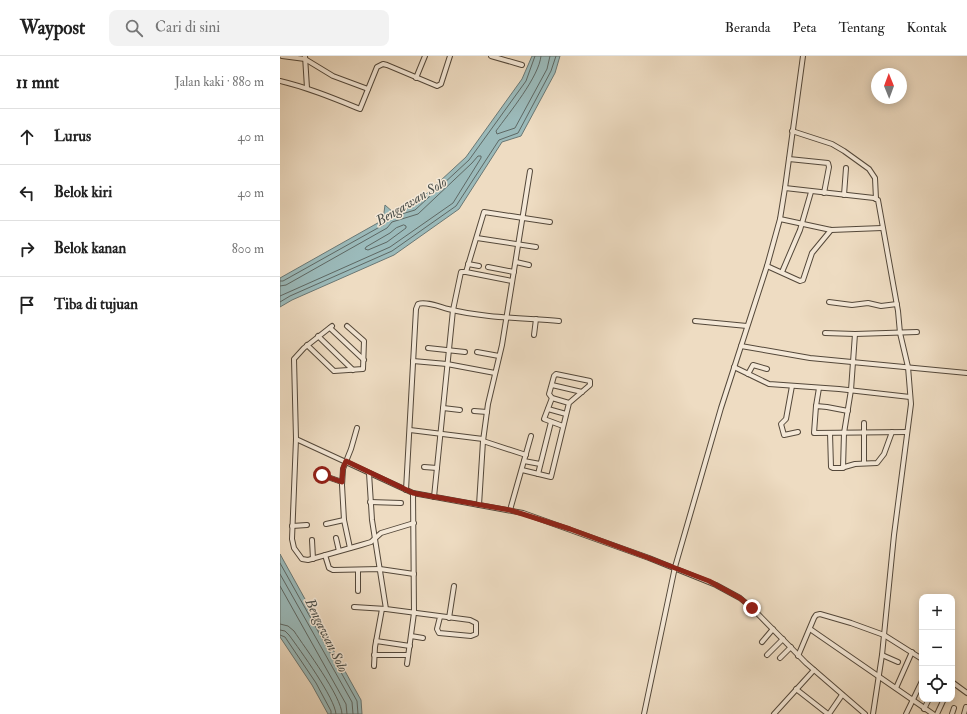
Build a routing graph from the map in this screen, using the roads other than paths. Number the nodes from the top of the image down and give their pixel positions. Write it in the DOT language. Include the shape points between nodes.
graph roads {
  1 [pos="282,56"];
  2 [pos="425,56"];
  3 [pos="450,56"];
  4 [pos="490,56"];
  5 [pos="803,56"];
  6 [pos="305,58"];
  7 [pos="522,65"];
  8 [pos="416,78"];
  9 [pos="280,81"];
  10 [pos="306,88"];
  11 [pos="368,90"];
  12 [pos="792,131"];
  13 [pos="789,158"];
  14 [pos="846,168"];
  15 [pos="530,171"];
  16 [pos="785,188"];
  17 [pos="811,192"];
  18 [pos="824,193"];
  19 [pos="844,195"];
  20 [pos="876,199"];
  21 [pos="523,218"];
  22 [pos="780,219"];
  23 [pos="550,222"];
  24 [pos="803,223"];
  25 [pos="882,228"];
  26 [pos="831,230"];
  27 [pos="477,238"];
  28 [pos="518,244"];
  29 [pos="536,247"];
  30 [pos="516,262"];
  31 [pos="468,264"];
  32 [pos="529,265"];
  33 [pos="478,266"];
  34 [pos="767,266"];
  35 [pos="488,267"];
  36 [pos="466,272"];
  37 [pos="514,272"];
  38 [pos="782,272"];
  39 [pos="512,281"];
  40 [pos="829,302"];
  41 [pos="897,304"];
  42 [pos="453,310"];
  43 [pos="506,318"];
  44 [pos="536,319"];
  45 [pos="559,321"];
  46 [pos="695,322"];
  47 [pos="347,326"];
  48 [pos="748,326"];
  49 [pos="917,332"];
  50 [pos="825,333"];
  51 [pos="900,333"];
  52 [pos="855,334"];
  53 [pos="318,336"];
  54 [pos="534,336"];
  55 [pos="741,346"];
  56 [pos="305,347"];
  57 [pos="428,348"];
  58 [pos="448,350"];
  59 [pos="465,352"];
  60 [pos="477,352"];
  61 [pos="499,356"];
  62 [pos="364,360"];
  63 [pos="413,361"];
  64 [pos="854,362"];
  65 [pos="448,364"];
  66 [pos="734,367"];
  67 [pos="908,368"];
  68 [pos="767,369"];
  69 [pos="353,370"];
  70 [pos="496,373"];
  71 [pos="967,373"];
  72 [pos="748,374"];
  73 [pos="552,385"];
  74 [pos="792,386"];
  75 [pos="819,388"];
  76 [pos="852,390"];
  77 [pos="582,392"];
  78 [pos="910,397"];
  79 [pos="552,398"];
  80 [pos="569,403"];
  81 [pos="816,406"];
  82 [pos="443,408"];
  83 [pos="548,409"];
  84 [pos="460,410"];
  85 [pos="474,411"];
  86 [pos="848,411"];
  87 [pos="487,412"];
  88 [pos="566,414"];
  89 [pos="551,422"];
  90 [pos="864,423"];
  91 [pos="563,426"];
  92 [pos="357,428"];
  93 [pos="410,430"];
  94 [pos="798,432"];
  95 [pos="864,432"];
  96 [pos="892,432"];
  97 [pos="907,432"];
  98 [pos="830,433"];
  99 [pos="844,433"];
  100 [pos="440,434"];
  101 [pos="532,436"];
  102 [pos="296,439"];
  103 [pos="483,440"];
  104 [pos="526,455"];
  105 [pos="346,461"];
  106 [pos="524,461"];
  107 [pos="864,463"];
  108 [pos="540,464"];
  109 [pos="424,467"];
  110 [pos="437,468"];
  111 [pos="843,468"];
  112 [pos="522,470"];
  113 [pos="368,473"];
  114 [pos="319,474"];
  115 [pos="538,474"];
  116 [pos="342,482"];
  117 [pos="406,490"];
  118 [pos="413,493"];
  119 [pos="434,497"];
  120 [pos="370,502"];
  121 [pos="401,503"];
  122 [pos="479,505"];
  123 [pos="510,510"];
  124 [pos="344,520"];
  125 [pos="414,523"];
  126 [pos="326,524"];
  127 [pos="307,525"];
  128 [pos="292,526"];
  129 [pos="336,538"];
  130 [pos="374,538"];
  131 [pos="312,540"];
  132 [pos="350,548"];
  133 [pos="339,551"];
  134 [pos="325,555"];
  135 [pos="313,558"];
  136 [pos="675,568"];
  137 [pos="380,569"];
  138 [pos="358,570"];
  139 [pos="414,574"];
  140 [pos="454,586"];
  141 [pos="358,591"];
  142 [pos="354,607"];
  143 [pos="384,609"];
  144 [pos="414,613"];
  145 [pos="440,617"];
  146 [pos="449,618"];
  147 [pos="773,629"];
  148 [pos="810,630"];
  149 [pos="884,635"];
  150 [pos="411,636"];
  151 [pos="423,638"];
  152 [pos="783,639"];
  153 [pos="376,641"];
  154 [pos="762,642"];
  155 [pos="410,646"];
  156 [pos="791,647"];
  157 [pos="912,652"];
  158 [pos="374,655"];
  159 [pos="408,655"];
  160 [pos="767,655"];
  161 [pos="798,656"];
  162 [pos="882,656"];
  163 [pos="919,657"];
  164 [pos="780,658"];
  165 [pos="898,662"];
  166 [pos="408,664"];
  167 [pos="374,666"];
  168 [pos="814,670"];
  169 [pos="879,677"];
  170 [pos="955,685"];
  171 [pos="896,688"];
  172 [pos="919,688"];
  173 [pos="796,689"];
  174 [pos="967,693"];
  175 [pos="842,694"];
  176 [pos="913,701"];
  177 [pos="928,702"];
  178 [pos="943,702"];
  179 [pos="966,707"];
  180 [pos="954,708"];
  181 [pos="925,709"];
  182 [pos="859,710"];
  183 [pos="644,714"];
  184 [pos="774,714"];
  185 [pos="829,714"];
  186 [pos="856,714"];
  187 [pos="865,714"];
  188 [pos="873,714"];
  189 [pos="906,714"];
  190 [pos="923,714"];
  191 [pos="932,714"];
  192 [pos="937,714"];
  193 [pos="952,714"];
  194 [pos="964,714"];
  1 -- 6 [label="street"];
  2 -- 8 [label="street"];
  3 -- 8 [label="street" via="439,86"];
  4 -- 7 [label="street"];
  5 -- 12 [label="street"];
  6 -- 10 [label="street"];
  6 -- 11 [label="street" via="333,76"];
  8 -- 11 [label="street" via="383,64 377,67"];
  9 -- 10 [label="street"];
  10 -- 11 [label="street" via="360,109"];
  12 -- 13 [label="street"];
  12 -- 20 [label="street" via="838,147 868,169 875,178"];
  13 -- 16 [label="street"];
  13 -- 18 [label="street" via="828,163"];
  14 -- 19 [label="street"];
  15 -- 21 [label="street"];
  16 -- 17 [label="street"];
  16 -- 22 [label="street"];
  17 -- 18 [label="street"];
  17 -- 24 [label="street"];
  18 -- 19 [label="street"];
  19 -- 20 [label="street"];
  20 -- 25 [label="street"];
  21 -- 23 [label="street"];
  21 -- 27 [label="street" via="485,212"];
  21 -- 28 [label="street"];
  22 -- 24 [label="street"];
  22 -- 34 [label="street"];
  24 -- 26 [label="street"];
  24 -- 38 [label="street"];
  25 -- 26 [label="street"];
  25 -- 41 [label="street"];
  26 -- 38 [label="street" via="812,253 803,280 800,281"];
  27 -- 28 [label="street"];
  27 -- 31 [label="street"];
  28 -- 29 [label="street"];
  28 -- 30 [label="street"];
  30 -- 32 [label="street"];
  30 -- 37 [label="street"];
  31 -- 33 [label="street"];
  31 -- 36 [label="street"];
  34 -- 38 [label="street"];
  34 -- 48 [label="street"];
  35 -- 37 [label="street"];
  36 -- 39 [label="street"];
  36 -- 42 [label="street" via="461,272"];
  37 -- 39 [label="street"];
  39 -- 43 [label="street"];
  40 -- 41 [label="street" via="852,305 870,303 881,306"];
  41 -- 51 [label="street"];
  42 -- 43 [label="street"];
  42 -- 58 [label="street"];
  42 -- 63 [label="street" via="418,304"];
  43 -- 44 [label="street"];
  43 -- 61 [label="street"];
  44 -- 45 [label="street"];
  44 -- 54 [label="street"];
  46 -- 48 [label="street"];
  47 -- 62 [label="street" via="364,341"];
  48 -- 55 [label="street"];
  49 -- 51 [label="street"];
  50 -- 52 [label="street"];
  51 -- 52 [label="street"];
  51 -- 67 [label="street"];
  52 -- 64 [label="street"];
  53 -- 56 [label="street"];
  53 -- 62 [label="street" via="331,327"];
  53 -- 69 [label="street"];
  55 -- 64 [label="street" via="810,358"];
  55 -- 66 [label="street"];
  56 -- 69 [label="street" via="334,371"];
  56 -- 102 [label="street" via="294,361"];
  57 -- 58 [label="street"];
  58 -- 59 [label="street"];
  58 -- 65 [label="street"];
  60 -- 61 [label="street"];
  61 -- 70 [label="street"];
  62 -- 69 [label="street" via="363,369"];
  63 -- 65 [label="street"];
  63 -- 93 [label="street"];
  64 -- 67 [label="street"];
  64 -- 76 [label="street"];
  65 -- 70 [label="street"];
  65 -- 82 [label="street"];
  66 -- 72 [label="street"];
  66 -- 136 [label="street"];
  67 -- 71 [label="street"];
  67 -- 78 [label="street"];
  68 -- 72 [label="street" via="753,365"];
  70 -- 87 [label="street"];
  72 -- 74 [label="street" via="769,384"];
  73 -- 77 [label="street"];
  73 -- 77 [label="street" via="556,374 590,381 590,385"];
  73 -- 79 [label="street" via="549,394"];
  74 -- 75 [label="street"];
  74 -- 94 [label="street" via="786,419 780,424 784,435"];
  75 -- 76 [label="street"];
  75 -- 81 [label="street"];
  76 -- 78 [label="street"];
  76 -- 86 [label="street"];
  77 -- 80 [label="street"];
  78 -- 97 [label="street"];
  79 -- 80 [label="street"];
  79 -- 83 [label="street"];
  80 -- 88 [label="street"];
  81 -- 86 [label="street"];
  81 -- 98 [label="street" via="814,433"];
  82 -- 84 [label="street"];
  82 -- 100 [label="street"];
  83 -- 88 [label="street"];
  83 -- 89 [label="street" via="544,419"];
  85 -- 87 [label="street"];
  86 -- 99 [label="street"];
  87 -- 103 [label="street"];
  88 -- 91 [label="street"];
  89 -- 91 [label="street"];
  89 -- 108 [label="street"];
  90 -- 95 [label="street"];
  91 -- 115 [label="street" via="551,477"];
  92 -- 105 [label="street"];
  93 -- 100 [label="street"];
  93 -- 117 [label="street"];
  95 -- 96 [label="street"];
  95 -- 99 [label="street"];
  95 -- 107 [label="street"];
  96 -- 97 [label="street"];
  96 -- 107 [label="street" via="881,459 875,463"];
  97 -- 149 [label="street"];
  98 -- 99 [label="street"];
  98 -- 111 [label="street" via="831,466"];
  99 -- 111 [label="street"];
  100 -- 103 [label="street"];
  100 -- 110 [label="street"];
  101 -- 104 [label="street"];
  102 -- 105 [label="street"];
  102 -- 128 [label="street"];
  103 -- 104 [label="street"];
  103 -- 122 [label="street"];
  104 -- 106 [label="street"];
  105 -- 113 [label="street"];
  105 -- 116 [label="street"];
  106 -- 108 [label="street"];
  106 -- 112 [label="street"];
  107 -- 111 [label="street"];
  108 -- 115 [label="street"];
  109 -- 110 [label="street"];
  110 -- 119 [label="street"];
  112 -- 115 [label="street"];
  112 -- 123 [label="street"];
  113 -- 117 [label="street"];
  113 -- 120 [label="street"];
  114 -- 116 [label="street"];
  116 -- 124 [label="street"];
  117 -- 118 [label="street"];
  118 -- 119 [label="street"];
  118 -- 125 [label="street"];
  119 -- 122 [label="street"];
  120 -- 121 [label="street"];
  120 -- 130 [label="street"];
  122 -- 123 [label="street"];
  123 -- 136 [label="street"];
  124 -- 126 [label="street"];
  124 -- 132 [label="street"];
  125 -- 130 [label="street" via="381,533"];
  125 -- 139 [label="street"];
  127 -- 128 [label="street"];
  128 -- 135 [label="street" via="296,551 302,559"];
  129 -- 133 [label="street"];
  130 -- 132 [label="street" via="371,542"];
  130 -- 137 [label="street"];
  131 -- 135 [label="street"];
  132 -- 133 [label="street"];
  133 -- 134 [label="street"];
  134 -- 135 [label="street"];
  134 -- 138 [label="street" via="330,569"];
  136 -- 147 [label="street" via="731,592"];
  136 -- 183 [label="street"];
  137 -- 138 [label="street"];
  137 -- 139 [label="street"];
  137 -- 143 [label="street"];
  138 -- 141 [label="street"];
  139 -- 144 [label="street"];
  140 -- 146 [label="street"];
  142 -- 143 [label="street"];
  143 -- 144 [label="street"];
  143 -- 153 [label="street"];
  144 -- 145 [label="street"];
  144 -- 150 [label="street"];
  145 -- 146 [label="street"];
  145 -- 146 [label="street" via="437,631 439,633 471,636 476,634 475,622"];
  147 -- 152 [label="street"];
  147 -- 154 [label="street"];
  148 -- 149 [label="street" via="815,616 820,614"];
  148 -- 161 [label="street"];
  148 -- 169 [label="street"];
  149 -- 157 [label="street"];
  149 -- 162 [label="street"];
  150 -- 151 [label="street"];
  150 -- 155 [label="street"];
  152 -- 156 [label="street"];
  152 -- 160 [label="street"];
  153 -- 155 [label="street"];
  153 -- 158 [label="street"];
  155 -- 159 [label="street"];
  156 -- 161 [label="street"];
  156 -- 164 [label="street"];
  157 -- 163 [label="street"];
  157 -- 171 [label="street"];
  158 -- 159 [label="street"];
  158 -- 167 [label="street"];
  159 -- 166 [label="street"];
  161 -- 168 [label="street"];
  162 -- 165 [label="street"];
  162 -- 169 [label="street"];
  168 -- 173 [label="street"];
  168 -- 175 [label="street"];
  169 -- 171 [label="street"];
  169 -- 188 [label="street"];
  170 -- 174 [label="street"];
  171 -- 176 [label="street"];
  172 -- 176 [label="street"];
  173 -- 184 [label="street"];
  173 -- 185 [label="street"];
  175 -- 182 [label="street"];
  175 -- 185 [label="street"];
  176 -- 181 [label="street"];
  176 -- 189 [label="street"];
  177 -- 181 [label="street"];
  178 -- 192 [label="street"];
  179 -- 194 [label="street"];
  180 -- 193 [label="street"];
  181 -- 190 [label="street"];
  181 -- 191 [label="street"];
  182 -- 186 [label="street"];
  182 -- 187 [label="street"];
}
